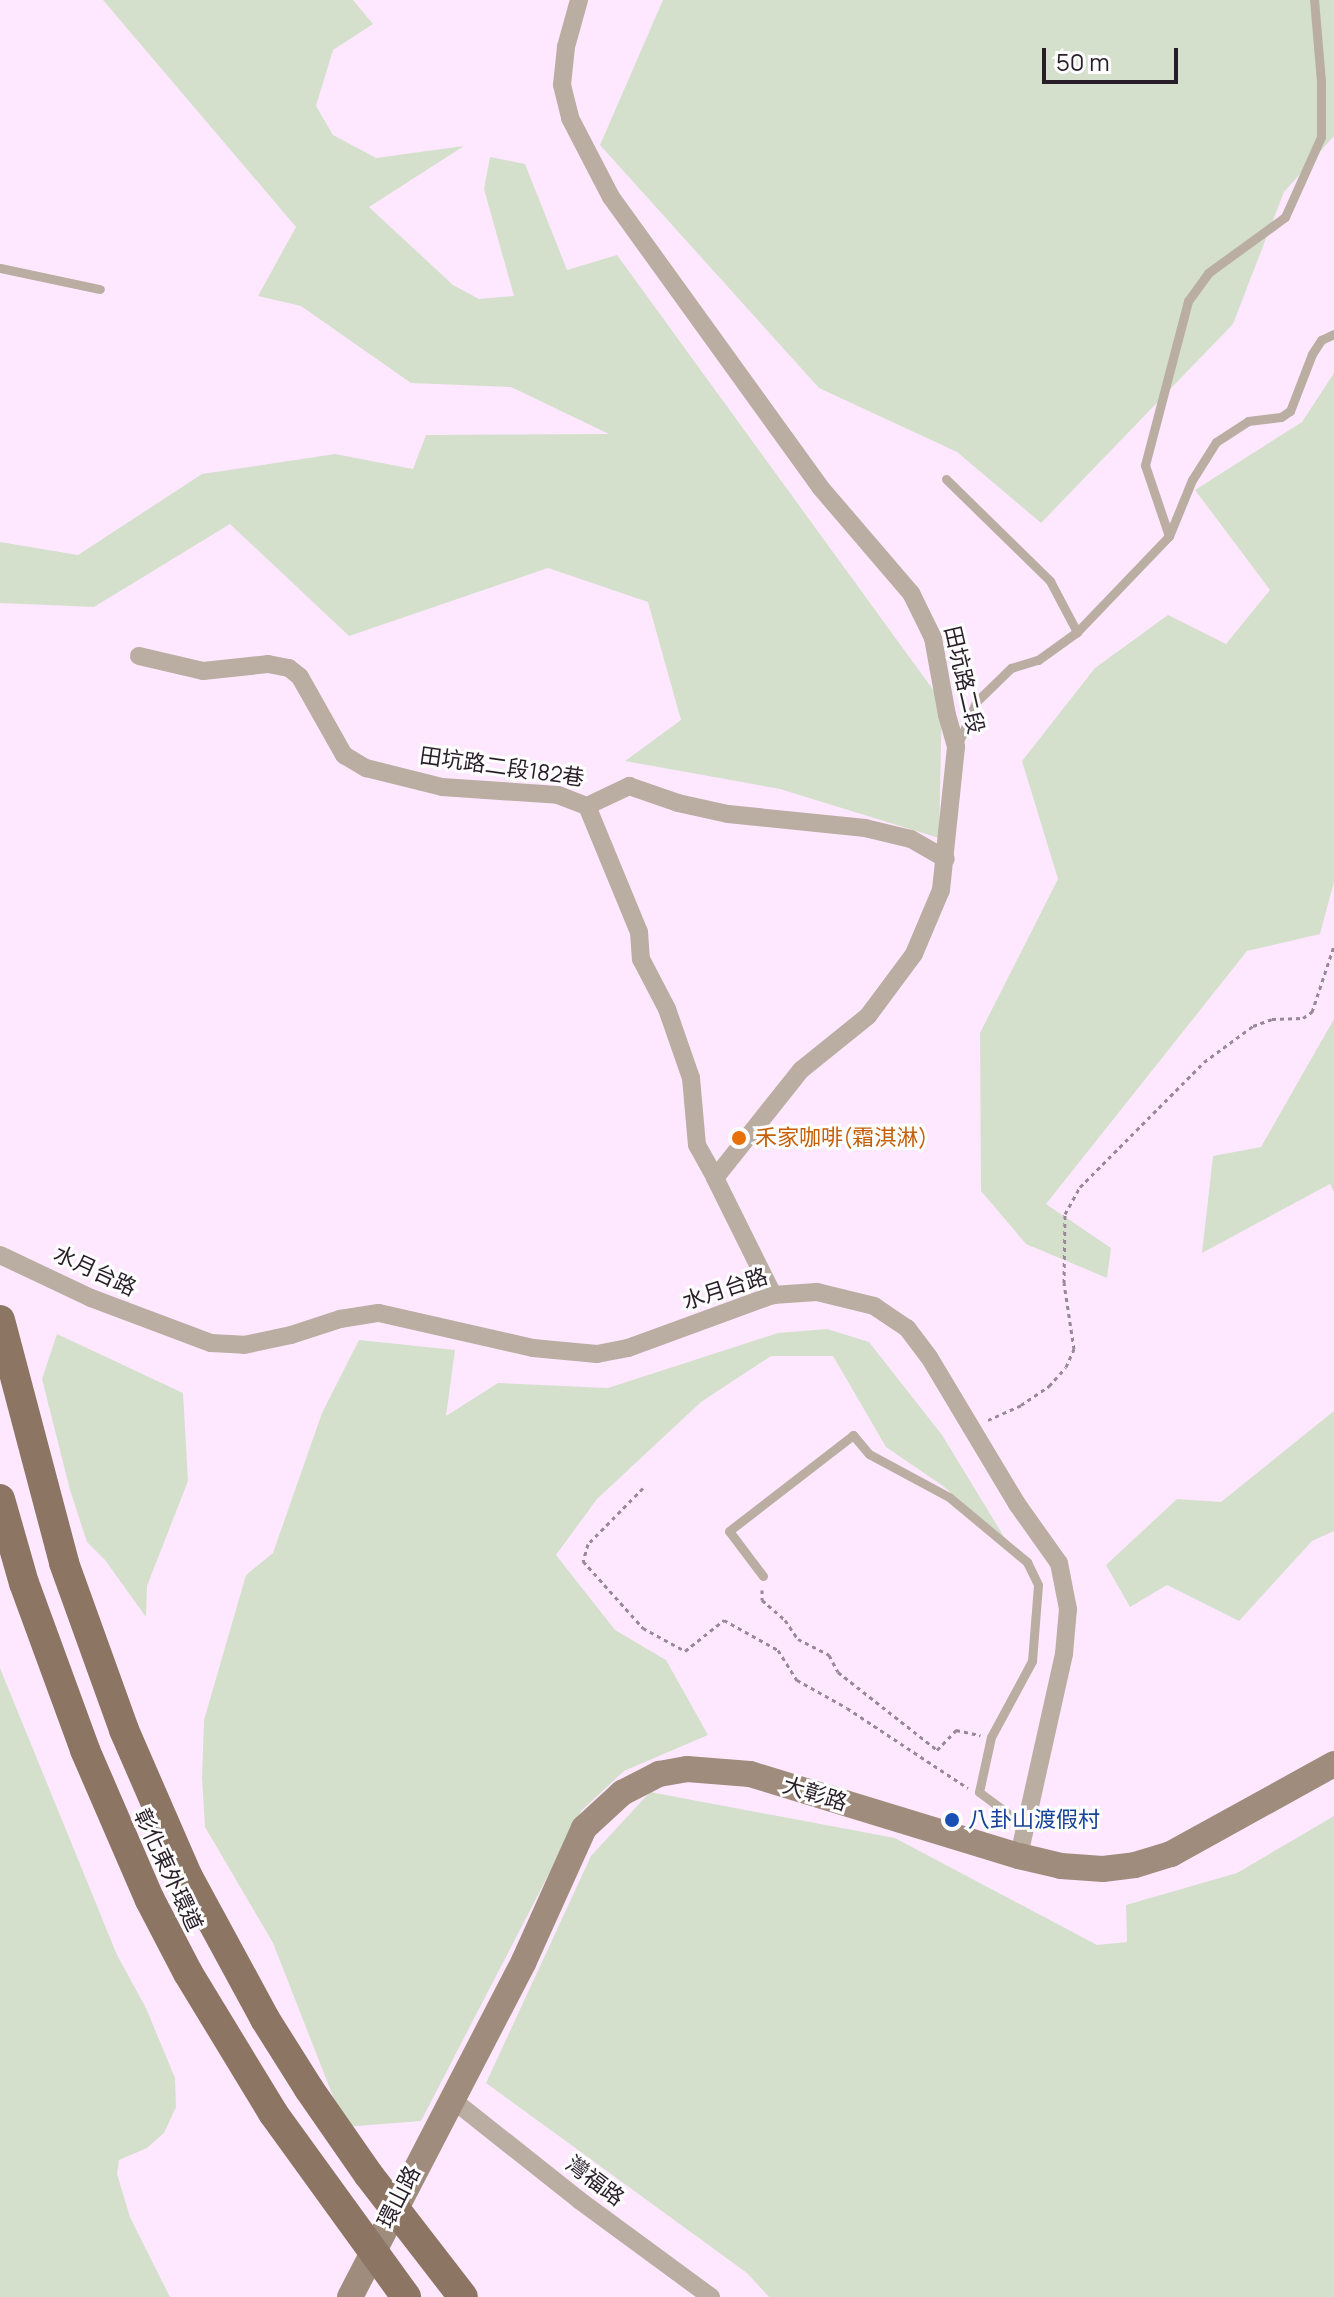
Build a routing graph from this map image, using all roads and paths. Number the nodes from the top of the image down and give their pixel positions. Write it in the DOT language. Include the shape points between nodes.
graph roads {
  1 [pos="579,0"];
  2 [pos="1314,0"];
  3 [pos="0,268"];
  4 [pos="100,289"];
  5 [pos="1334,334"];
  6 [pos="946,479"];
  7 [pos="1169,536"];
  8 [pos="1077,632"];
  9 [pos="139,656"];
  10 [pos="956,747"];
  11 [pos="587,806"];
  12 [pos="946,859"];
  13 [pos="1334,946"];
  14 [pos="715,1178"];
  15 [pos="0,1255"];
  16 [pos="773,1295"];
  17 [pos="0,1320"];
  18 [pos="0,1390"];
  19 [pos="973,1427"];
  20 [pos="643,1488"];
  21 [pos="0,1499"];
  22 [pos="0,1559"];
  23 [pos="36,1576"];
  24 [pos="763,1576"];
  25 [pos="991,1737"];
  26 [pos="97,1744"];
  27 [pos="1334,1764"];
  28 [pos="979,1792"];
  29 [pos="1026,1827"];
  30 [pos="1019,1856"];
  31 [pos="240,2036"];
  32 [pos="453,2100"];
  33 [pos="390,2216"];
  34 [pos="368,2260"];
  35 [pos="447,2290"];
  36 [pos="350,2297"];
  37 [pos="386,2297"];
  38 [pos="406,2297"];
  39 [pos="711,2297"];
  1 -- 10 [label="street, 田坑路二段" via="562,85 570,118 620,209 820,487 911,593 933,638"];
  2 -- 7 [label="lane" via="1321,137 1285,217 1208,273 1188,301 1145,465"];
  3 -- 4 [label="lane"];
  5 -- 7 [label="lane" via="1321,340 1312,354 1290,411 1248,421 1216,442 1192,480"];
  6 -- 8 [label="lane" via="1050,581"];
  7 -- 8 [label="lane"];
  8 -- 10 [label="lane" via="1038,660 1011,668 976,702"];
  9 -- 11 [label="street, 田坑路二段182巷" via="203,671 268,664 289,668 300,677 344,755 366,768 442,787 558,795"];
  10 -- 12 [label="street, 田坑路二段"];
  11 -- 12 [label="street, 田坑路二段182巷" via="629,786 728,814 865,828 911,839"];
  11 -- 14 [label="street" via="639,932 641,959 667,1009 691,1078 697,1145"];
  12 -- 14 [label="street, 田坑路二段" via="941,890 914,954 868,1016 801,1070"];
  13 -- 19 [label="path" via="1312,1012 1253,1026 1204,1062 1080,1187 1065,1214 1064,1283 1074,1349 1070,1358 1049,1386"];
  14 -- 16 [label="street"];
  15 -- 16 [label="street, 水月台路" via="211,1343 291,1335 379,1313 533,1348 597,1354 628,1348"];
  16 -- 19 [label="street, 水月台路" via="817,1292 874,1306 907,1328"];
  17 -- 23 [label="main road" via="9,1355"];
  18 -- 23 [label="main road, 彰化東外環道"];
  19 -- 29 [label="street, 水月台路" via="1059,1563 1068,1609 1064,1654"];
  20 -- 28 [label="path" via="588,1544 583,1561 643,1628 685,1651 724,1620 778,1650 797,1680"];
  21 -- 23 [label="main road, 彰化東外環道"];
  22 -- 23 [label="main road"];
  23 -- 26 [label="main road, 彰化東外環道"];
  23 -- 26 [label="main road"];
  24 -- 25 [label="path" via="762,1600 798,1639 829,1655 838,1672 937,1750 956,1730"];
  24 -- 25 [label="lane" via="729,1531 853,1435 869,1454 949,1497 1027,1562 1038,1585 1032,1661"];
  25 -- 28 [label="lane"];
  26 -- 31 [label="main road, 彰化東外環道" via="150,1900"];
  26 -- 31 [label="main road" via="188,1877"];
  27 -- 30 [label="main road, 大彰路" via="1171,1854 1135,1865 1061,1866"];
  28 -- 29 [label="lane"];
  29 -- 30 [label="street, 水月台路"];
  30 -- 32 [label="main road, 大彰路" via="750,1774 687,1769 659,1774 622,1793 584,1828"];
  31 -- 33 [label="main road, 彰化東外環道"];
  31 -- 34 [label="main road, 彰化東外環道" via="273,2113"];
  32 -- 33 [label="main road, 環山路"];
  32 -- 39 [label="street, 灣福路"];
  33 -- 34 [label="main road, 環山路"];
  33 -- 35 [label="main road, 彰化東外環道"];
  34 -- 36 [label="main road, 環山路"];
  34 -- 37 [label="main road"];
  34 -- 38 [label="main road, 彰化東外環道"];
}
